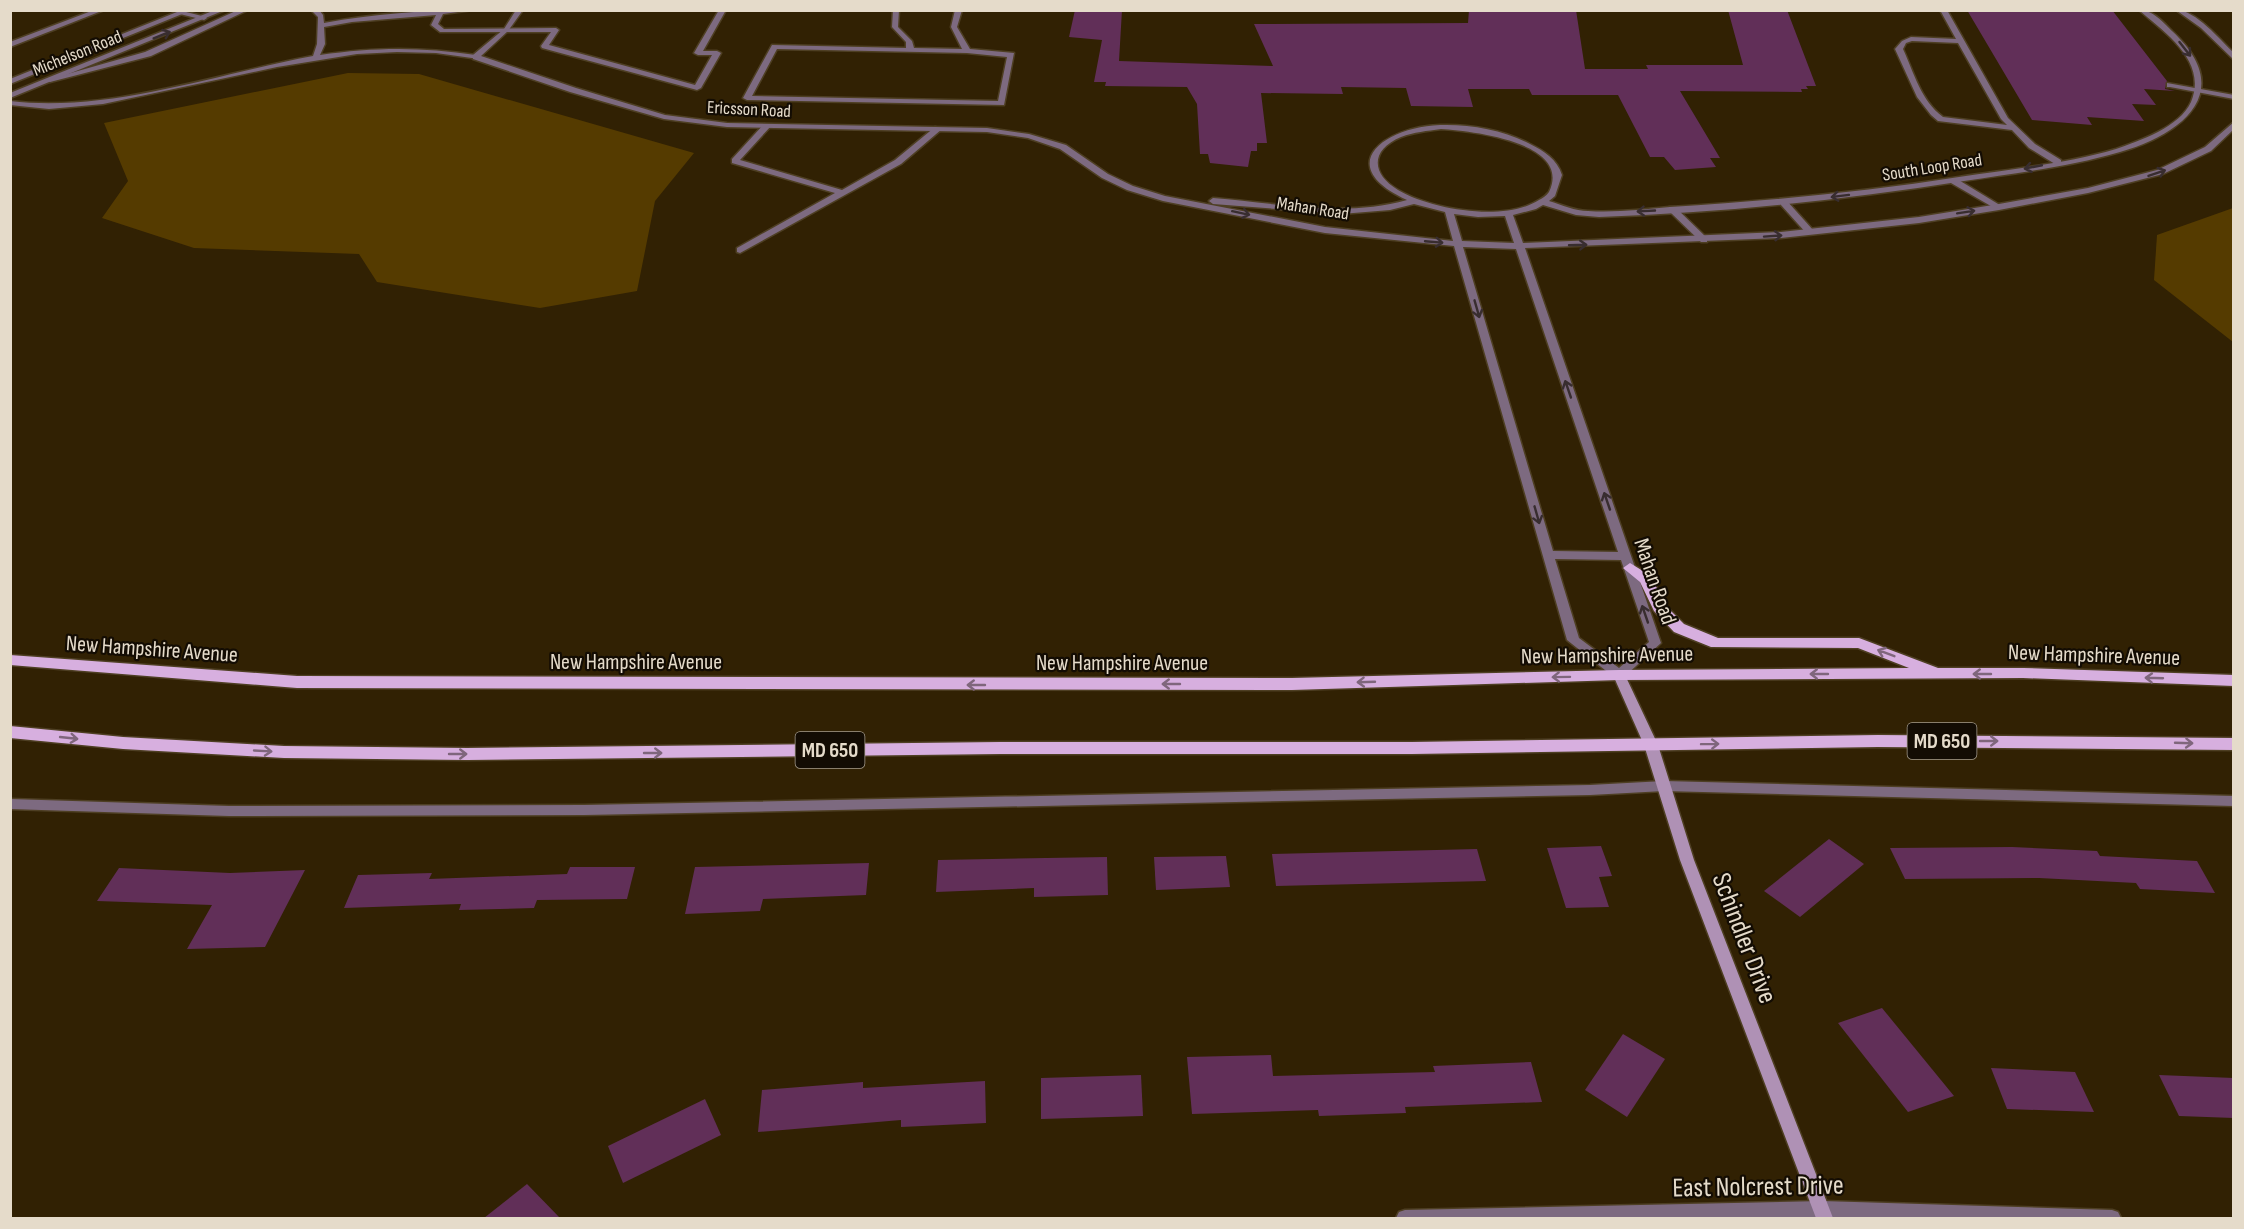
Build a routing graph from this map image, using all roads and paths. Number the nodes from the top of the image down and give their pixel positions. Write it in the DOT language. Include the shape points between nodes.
graph roads {
  1 [pos="101,10"];
  2 [pos="222,10"];
  3 [pos="245,10"];
  4 [pos="314,10"];
  5 [pos="355,10"];
  6 [pos="470,10"];
  7 [pos="520,10"];
  8 [pos="723,10"];
  9 [pos="896,10"];
  10 [pos="959,10"];
  11 [pos="1943,10"];
  12 [pos="2142,10"];
  13 [pos="2180,10"];
  14 [pos="185,12"];
  15 [pos="440,15"];
  16 [pos="204,18"];
  17 [pos="352,20"];
  18 [pos="321,26"];
  19 [pos="506,30"];
  20 [pos="1961,41"];
  21 [pos="10,45"];
  22 [pos="910,49"];
  23 [pos="967,51"];
  24 [pos="476,57"];
  25 [pos="2234,58"];
  26 [pos="315,59"];
  27 [pos="50,80"];
  28 [pos="10,82"];
  29 [pos="2170,85"];
  30 [pos="2199,90"];
  31 [pos="10,96"];
  32 [pos="2234,97"];
  33 [pos="10,103"];
  34 [pos="2234,124"];
  35 [pos="766,126"];
  36 [pos="2012,128"];
  37 [pos="938,129"];
  38 [pos="1029,136"];
  39 [pos="2058,162"];
  40 [pos="1954,181"];
  41 [pos="843,193"];
  42 [pos="1163,198"];
  43 [pos="1543,201"];
  44 [pos="1411,202"];
  45 [pos="1784,203"];
  46 [pos="1999,207"];
  47 [pos="1672,209"];
  48 [pos="1449,212"];
  49 [pos="1508,213"];
  50 [pos="1810,232"];
  51 [pos="1704,240"];
  52 [pos="1459,244"];
  53 [pos="1520,246"];
  54 [pos="740,250"];
  55 [pos="1548,555"];
  56 [pos="1628,562"];
  57 [pos="10,660"];
  58 [pos="1941,674"];
  59 [pos="1619,675"];
  60 [pos="2234,681"];
  61 [pos="10,732"];
  62 [pos="2234,744"];
  63 [pos="1651,745"];
  64 [pos="1664,786"];
  65 [pos="2234,801"];
  66 [pos="10,804"];
  67 [pos="1823,1214"];
  68 [pos="1405,1218"];
  69 [pos="2112,1218"];
  1 -- 21 [label="street"];
  2 -- 16 [label="street, Michelson Road"];
  3 -- 27 [label="street" via="148,54"];
  4 -- 18 [label="street" via="321,16"];
  5 -- 17 [label="street"];
  6 -- 15 [label="street"];
  7 -- 19 [label="street"];
  8 -- 19 [label="street" via="698,53 717,53 697,88 545,46 556,30"];
  9 -- 22 [label="street" via="895,27 910,42"];
  10 -- 23 [label="street" via="954,27"];
  11 -- 20 [label="street"];
  12 -- 30 [label="street, one-way" via="2187,49 2198,70"];
  13 -- 25 [label="street"];
  14 -- 16 [label="street"];
  14 -- 28 [label="street, Michelson Road"];
  15 -- 17 [label="street"];
  15 -- 19 [label="street" via="434,25 442,31"];
  27 -- 16 [label="street, Michelson Road, one-way"];
  17 -- 18 [label="street"];
  18 -- 26 [label="street" via="321,45"];
  19 -- 24 [label="street"];
  20 -- 36 [label="street"];
  20 -- 36 [label="street" via="1911,39 1899,49 1922,99 1932,114 1941,119"];
  22 -- 23 [label="street"];
  22 -- 23 [label="street" via="775,47 747,98 1001,103 1011,55"];
  24 -- 26 [label="street, Ericsson Road" via="447,51 397,50 348,52"];
  24 -- 35 [label="street, Ericsson Road" via="664,117"];
  26 -- 33 [label="street, Ericsson Road" via="58,109"];
  27 -- 31 [label="street, Michelson Road"];
  29 -- 30 [label="street"];
  30 -- 32 [label="street"];
  30 -- 39 [label="street, South Loop Road" via="2190,110 2160,134 2128,146"];
  46 -- 34 [label="street, one-way" via="2160,172 2208,149"];
  35 -- 37 [label="street, Ericsson Road"];
  35 -- 41 [label="street" via="735,161"];
  36 -- 39 [label="street"];
  37 -- 38 [label="street, Ericsson Road"];
  37 -- 41 [label="street" via="897,162"];
  38 -- 42 [label="street, Mahan Road" via="1063,147 1130,189"];
  39 -- 40 [label="street, South Loop Road, one-way"];
  40 -- 45 [label="street, South Loop Road, one-way"];
  40 -- 46 [label="street"];
  41 -- 54 [label="street"];
  42 -- 44 [label="street, Mahan Road" via="1358,212"];
  42 -- 52 [label="street, Mahan Road, one-way" via="1319,229"];
  43 -- 44 [label="street" via="1553,193 1558,181 1556,168 1546,157 1499,135 1441,127 1399,136 1375,154 1374,168 1382,183"];
  47 -- 43 [label="street, South Loop Road, one-way" via="1586,214"];
  43 -- 49 [label="street"];
  44 -- 48 [label="street"];
  45 -- 47 [label="street, South Loop Road"];
  45 -- 50 [label="street"];
  50 -- 46 [label="street, one-way"];
  47 -- 51 [label="street"];
  48 -- 49 [label="street"];
  48 -- 52 [label="street"];
  49 -- 53 [label="street, Mahan Road"];
  51 -- 50 [label="street, one-way"];
  53 -- 51 [label="street, one-way"];
  52 -- 53 [label="street, Mahan Road"];
  52 -- 55 [label="street, one-way"];
  56 -- 53 [label="street, Mahan Road, one-way"];
  55 -- 56 [label="street"];
  55 -- 59 [label="street" via="1573,640"];
  58 -- 56 [label="main road, one-way" via="1859,643 1716,643 1678,628 1659,607 1646,579"];
  59 -- 56 [label="street, Mahan Road, one-way" via="1655,643"];
  59 -- 57 [label="main road, New Hampshire Avenue, one-way" via="1292,684 309,682"];
  58 -- 59 [label="main road, New Hampshire Avenue, one-way"];
  60 -- 58 [label="main road, New Hampshire Avenue, one-way"];
  59 -- 63 [label="street, Schindler Drive"];
  61 -- 63 [label="main road, MD 650, one-way" via="123,743 307,753"];
  63 -- 62 [label="main road, MD 650, one-way" via="1878,741"];
  63 -- 64 [label="street, Schindler Drive"];
  64 -- 65 [label="street"];
  64 -- 66 [label="street" via="584,810 229,811"];
  64 -- 67 [label="street, Schindler Drive" via="1687,860"];
  67 -- 68 [label="street, East Nolcrest Drive"];
  67 -- 69 [label="street, East Nolcrest Drive"];
}
